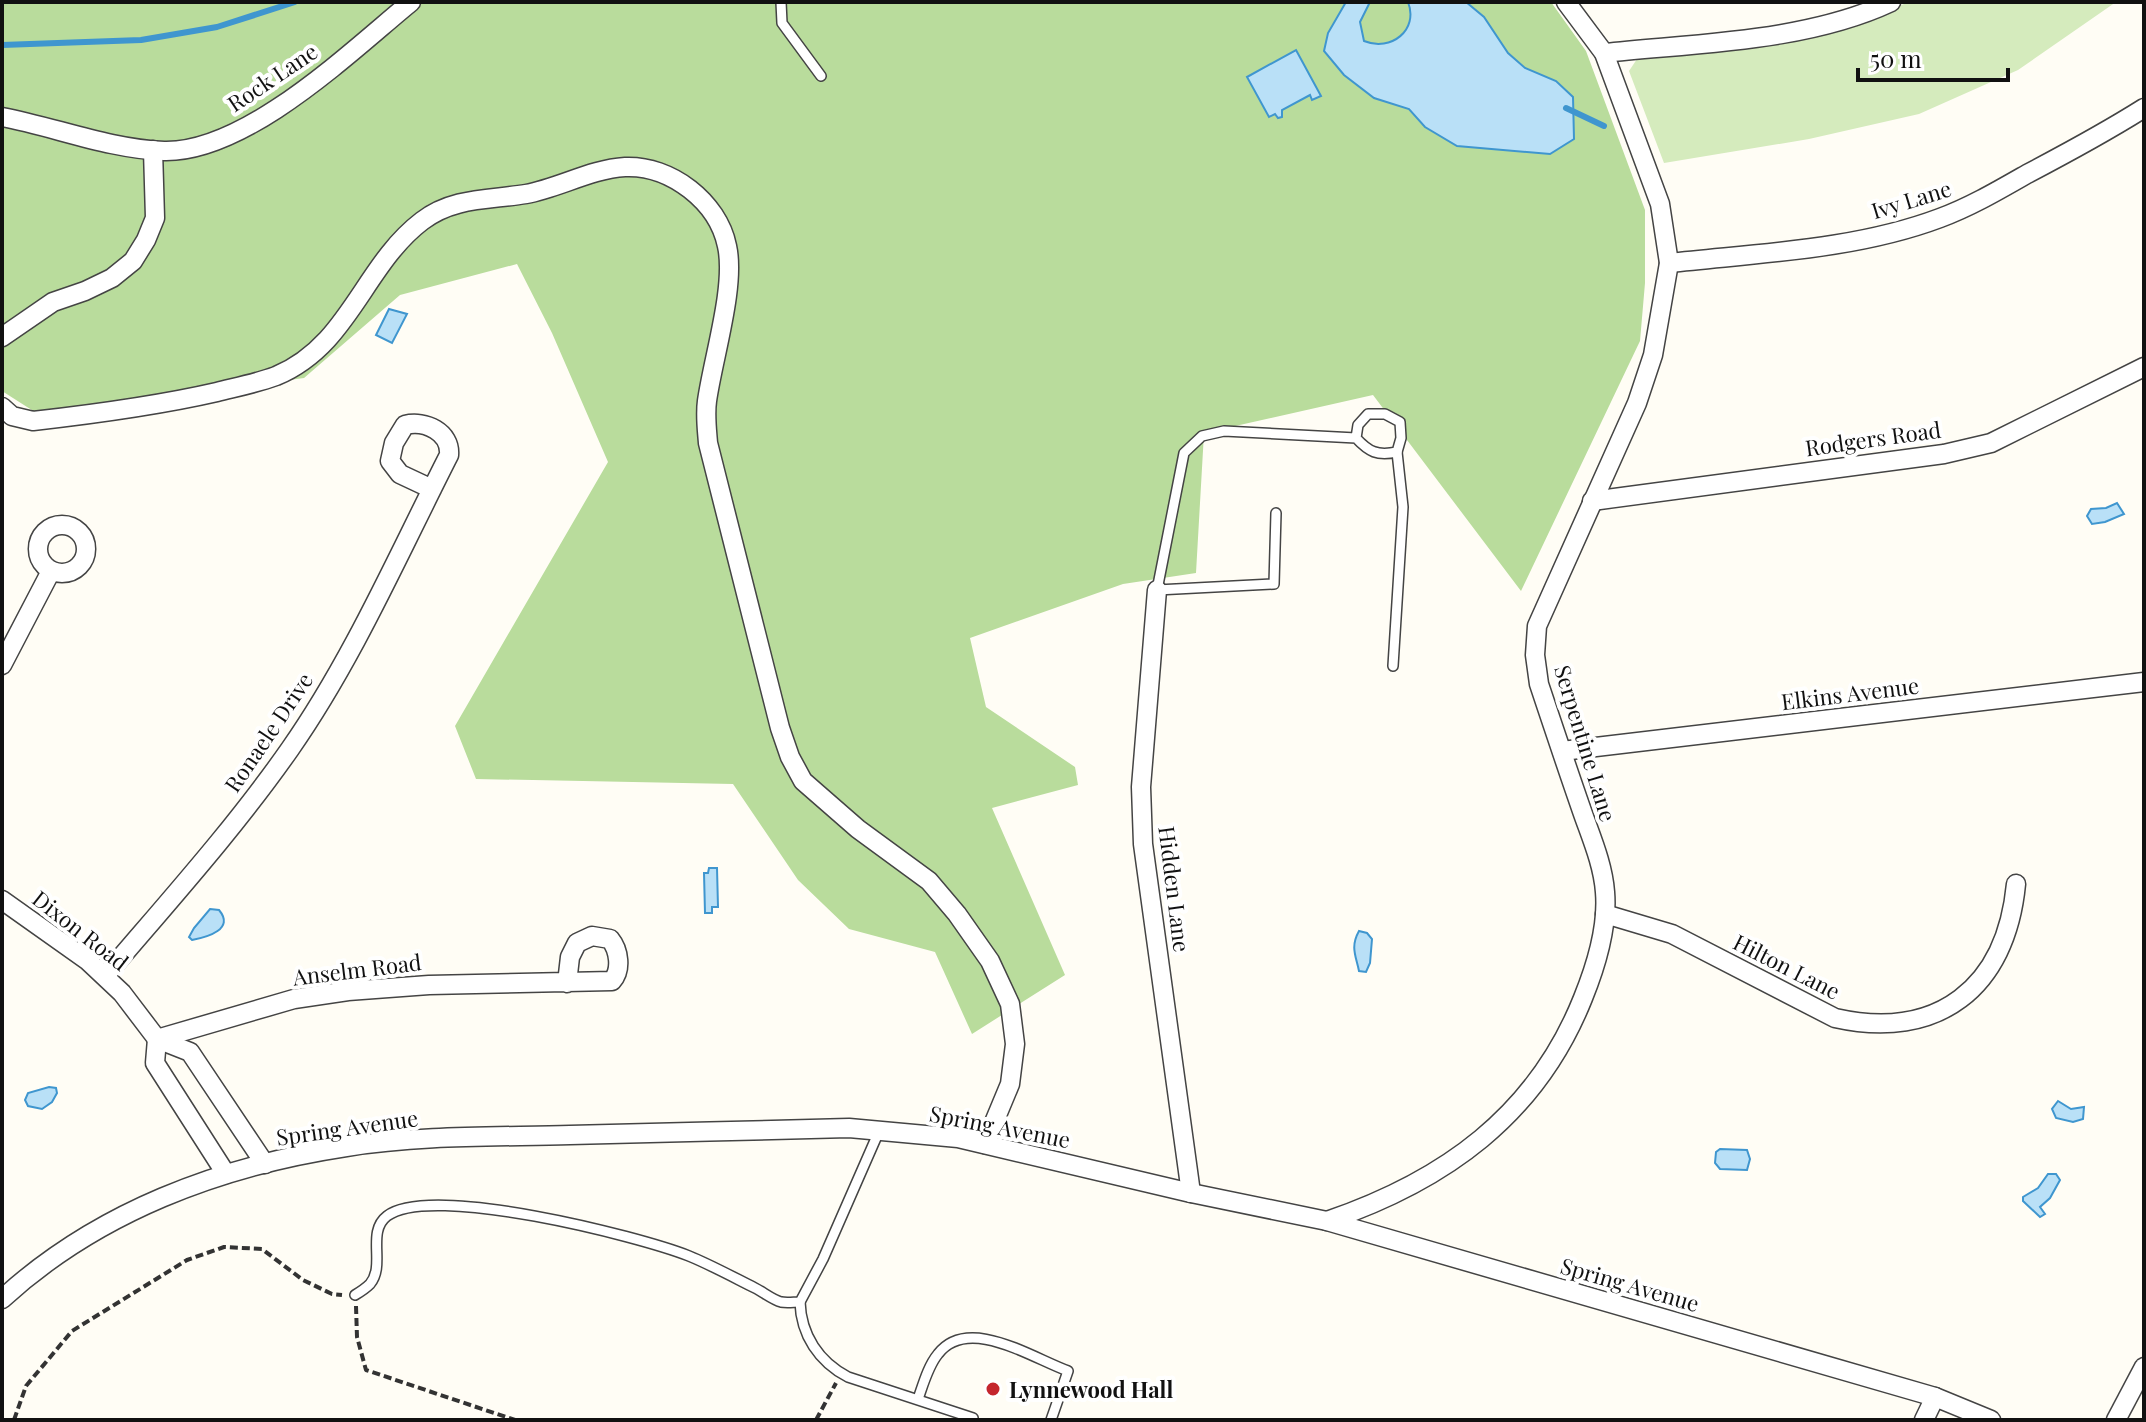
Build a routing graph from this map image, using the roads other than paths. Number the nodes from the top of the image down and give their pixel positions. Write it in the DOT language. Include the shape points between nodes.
graph roads {
  1 [pos="411,2"];
  2 [pos="781,2"];
  3 [pos="1566,2"];
  4 [pos="1891,2"];
  5 [pos="1604,53"];
  6 [pos="821,76"];
  7 [pos="2144,108"];
  8 [pos="2,117"];
  9 [pos="153,150"];
  10 [pos="1669,263"];
  11 [pos="2,337"];
  12 [pos="2144,367"];
  13 [pos="2,407"];
  14 [pos="1356,438"];
  15 [pos="1397,452"];
  16 [pos="432,489"];
  17 [pos="1592,501"];
  18 [pos="1276,513"];
  19 [pos="51,571"];
  20 [pos="1157,590"];
  21 [pos="2,665"];
  22 [pos="1393,666"];
  23 [pos="2144,682"];
  24 [pos="1562,751"];
  25 [pos="2016,884"];
  26 [pos="2,900"];
  27 [pos="1605,914"];
  28 [pos="105,976"];
  29 [pos="567,983"];
  30 [pos="157,1039"];
  31 [pos="880,1129"];
  32 [pos="985,1144"];
  33 [pos="265,1164"];
  34 [pos="226,1174"];
  35 [pos="1191,1193"];
  36 [pos="1327,1221"];
  37 [pos="355,1295"];
  38 [pos="2,1299"];
  39 [pos="800,1302"];
  40 [pos="2144,1367"];
  41 [pos="1935,1397"];
  42 [pos="918,1399"];
  43 [pos="973,1418"];
  44 [pos="1051,1420"];
  45 [pos="1924,1420"];
  46 [pos="1991,1420"];
  47 [pos="2116,1420"];
  1 -- 9 [label="street, Rock Lane" via="259,119 201,144"];
  2 -- 6 [label="lane" via="782,23"];
  3 -- 5 [label="street, Serpentine Lane"];
  4 -- 5 [label="street" via="1843,21 1774,34"];
  5 -- 10 [label="street, Serpentine Lane" via="1650,170"];
  7 -- 10 [label="street, Ivy Lane" via="1974,204 1939,218 1869,237"];
  8 -- 9 [label="street, Rock Lane"];
  9 -- 11 [label="street" via="155,218 133,261 112,278 53,302"];
  10 -- 17 [label="street, Serpentine Lane" via="1649,367"];
  12 -- 17 [label="street, Rodgers Road" via="1991,443 1944,454"];
  13 -- 32 [label="street" via="12,416 33,421 179,401 276,375 335,333 401,238 435,211 452,205 528,193 626,167 687,186 719,224 727,246 730,274 707,405 708,443 780,728 803,781 929,881 990,961 1010,1004 1015,1044 1010,1084"];
  14 -- 15 [label="lane" via="1367,451"];
  14 -- 15 [label="lane" via="1358,425 1368,414 1385,414 1400,422"];
  14 -- 20 [label="lane" via="1224,431 1202,436 1184,453"];
  15 -- 22 [label="lane" via="1403,507"];
  16 -- 28 [label="street, Ronaele Drive" via="297,738 253,800"];
  17 -- 24 [label="street, Serpentine Lane" via="1537,626 1539,684"];
  18 -- 20 [label="lane" via="1274,584"];
  19 -- 21 [label="street"];
  20 -- 35 [label="street, Hidden Lane" via="1141,787 1143,844"];
  23 -- 24 [label="street, Elkins Avenue"];
  24 -- 27 [label="street, Serpentine Lane" via="1603,873"];
  25 -- 27 [label="street, Hilton Lane" via="2007,929 1975,987 1931,1015 1885,1025 1835,1018 1672,934"];
  26 -- 28 [label="street, Dixon Road"];
  27 -- 36 [label="street, Serpentine Lane" via="1592,976 1575,1018 1526,1096 1451,1162 1394,1195"];
  28 -- 30 [label="street, Dixon Road"];
  29 -- 30 [label="street, Anselm Road" via="429,985 319,995"];
  30 -- 33 [label="street, Dixon Road" via="190,1052"];
  30 -- 34 [label="street, Dixon Road" via="155,1063"];
  31 -- 32 [label="street, Spring Avenue"];
  31 -- 33 [label="street, Spring Avenue" via="441,1138 347,1146"];
  31 -- 39 [label="lane"];
  32 -- 35 [label="street, Spring Avenue"];
  33 -- 34 [label="street, Spring Avenue"];
  34 -- 38 [label="street, Spring Avenue" via="169,1193 98,1229 52,1257"];
  35 -- 36 [label="street, Spring Avenue"];
  36 -- 41 [label="street, Spring Avenue"];
  37 -- 39 [label="lane" via="372,1282 377,1230 386,1216 433,1204 597,1228 658,1244 781,1302"];
  39 -- 42 [label="lane" via="809,1340 829,1368"];
  40 -- 47 [label="street"];
  41 -- 45 [label="street"];
  41 -- 46 [label="street, Spring Avenue"];
  42 -- 43 [label="lane"];
  42 -- 44 [label="lane" via="935,1357 947,1344 966,1336 1068,1371"];
}
